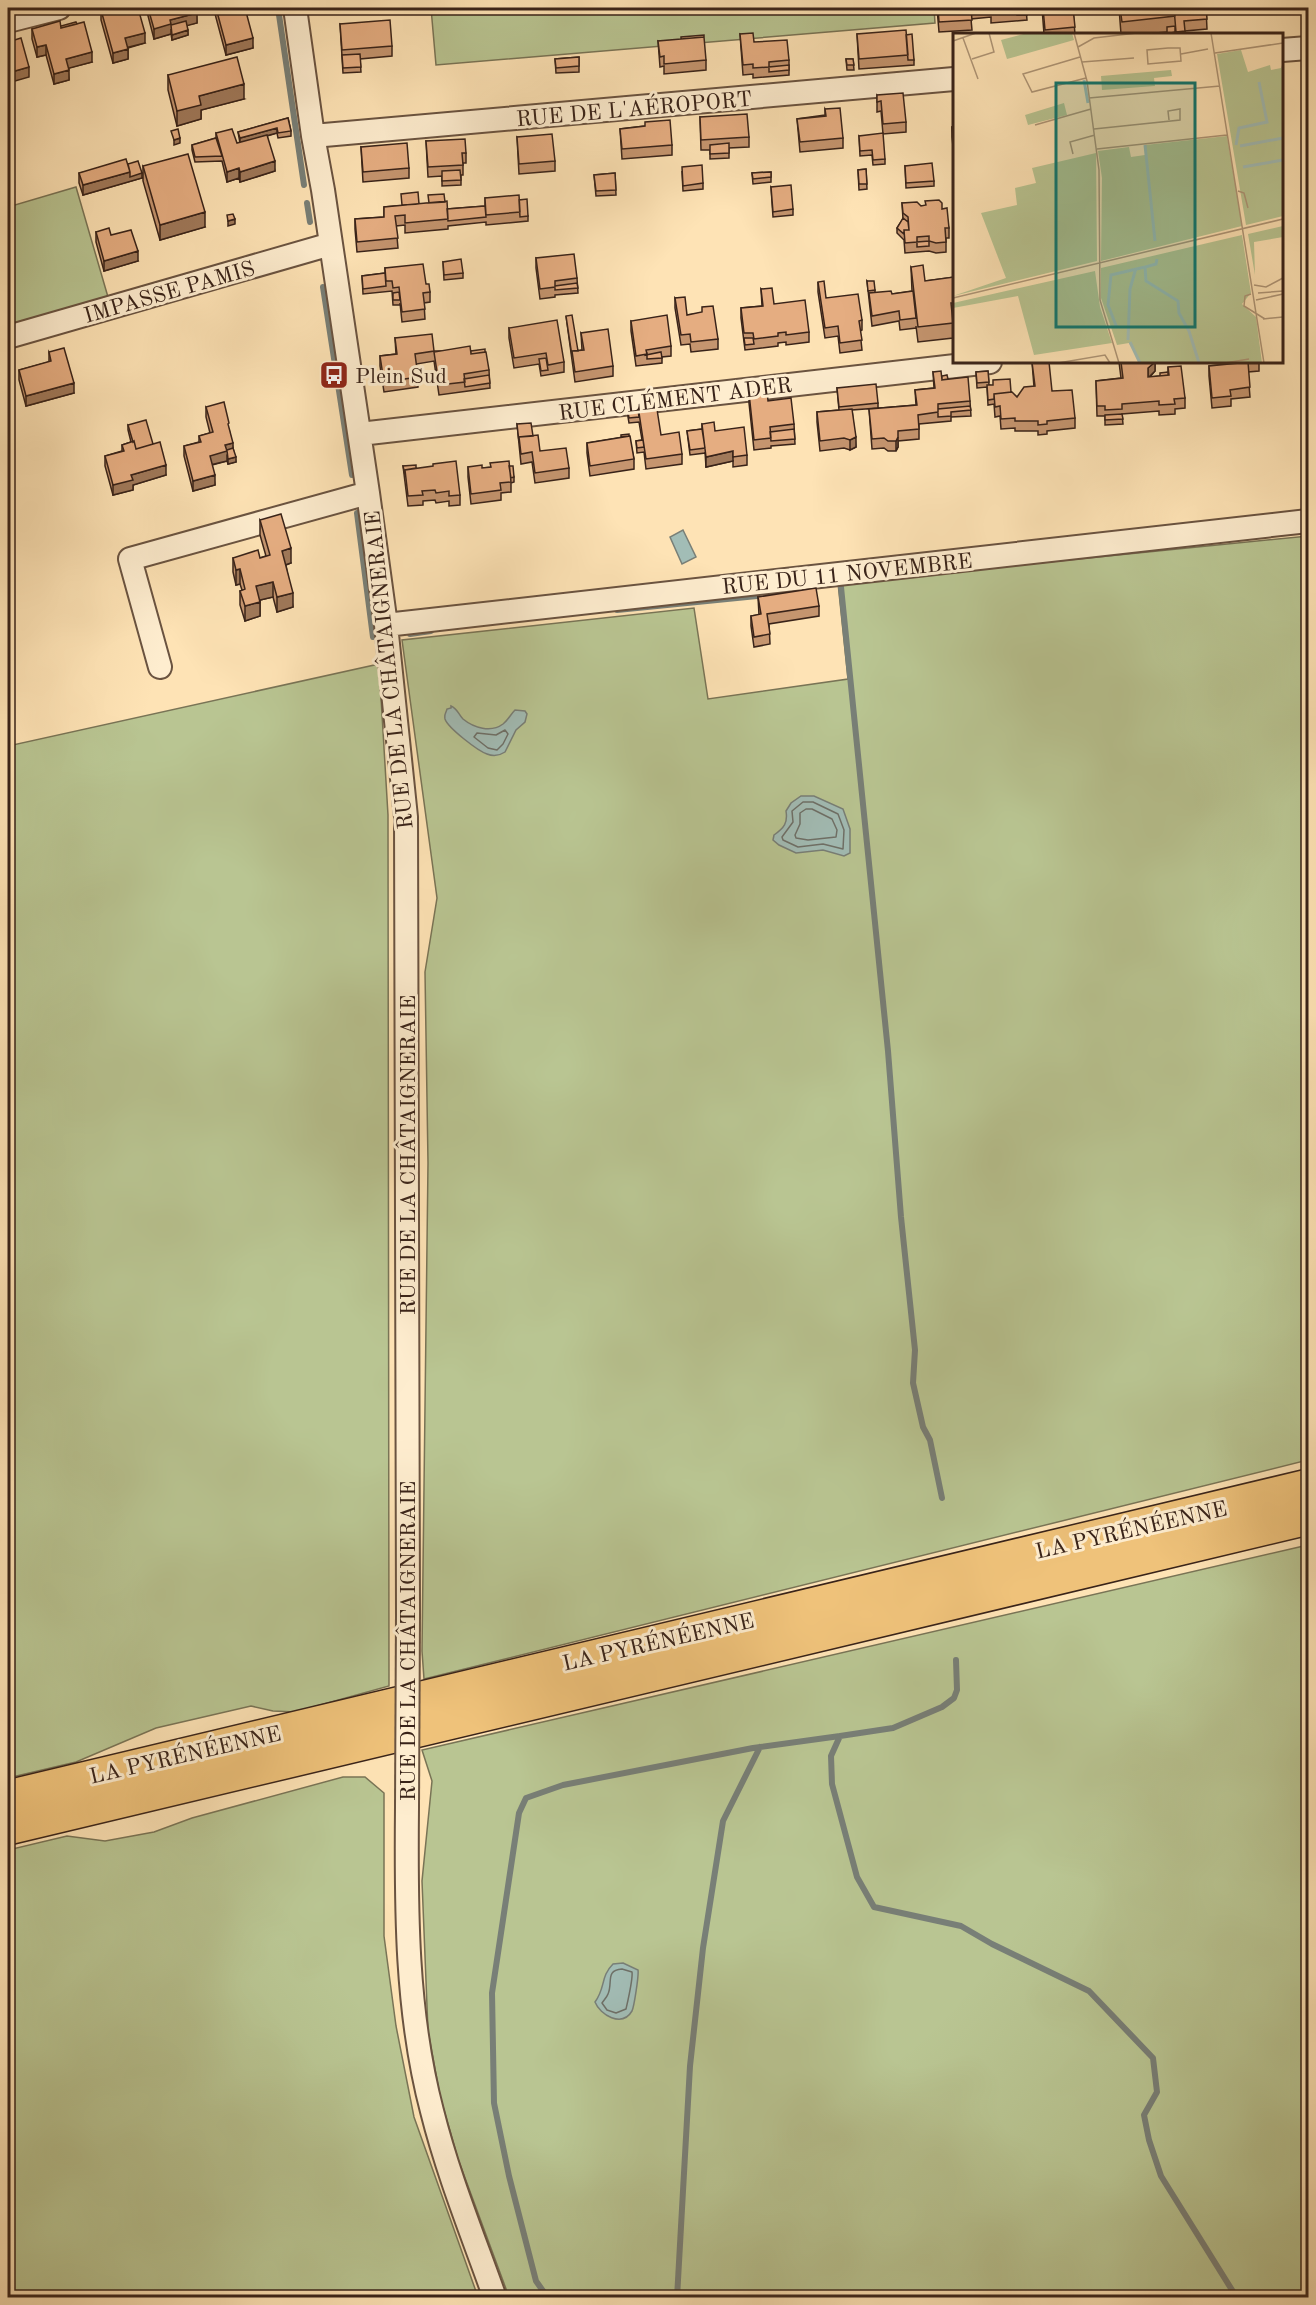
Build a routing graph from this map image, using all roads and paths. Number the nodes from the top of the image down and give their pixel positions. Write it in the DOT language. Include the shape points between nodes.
graph roads {
  1 [pos="59,8"];
  2 [pos="295,8"];
  3 [pos="8,21"];
  4 [pos="1308,48"];
  5 [pos="1283,50"];
  6 [pos="953,79"];
  7 [pos="313,136"];
  8 [pos="331,244"];
  9 [pos="8,337"];
  10 [pos="981,363"];
  11 [pos="360,434"];
  12 [pos="368,493"];
  13 [pos="1308,521"];
  14 [pos="386,625"];
  15 [pos="160,667"];
  16 [pos="1308,1486"];
  17 [pos="1308,1518"];
  18 [pos="8,1797"];
  19 [pos="8,1828"];
  20 [pos="495,2298"];
  1 -- 3 [label="street"];
  2 -- 7 [label="street, RUE DE LA CHÂTAIGNERAIE"];
  4 -- 5 [label="street"];
  6 -- 7 [label="street, RUE DE L'AÉROPORT"];
  7 -- 8 [label="street, RUE DE LA CHÂTAIGNERAIE"];
  8 -- 9 [label="street, IMPASSE PAMIS"];
  8 -- 11 [label="street, RUE DE LA CHÂTAIGNERAIE"];
  10 -- 11 [label="street, RUE CLÉMENT ADER"];
  11 -- 12 [label="street, RUE DE LA CHÂTAIGNERAIE"];
  12 -- 14 [label="street, RUE DE LA CHÂTAIGNERAIE"];
  12 -- 15 [label="street" via="130,559"];
  13 -- 14 [label="street, RUE DU 11 NOVEMBRE"];
  14 -- 20 [label="street, RUE DE LA CHÂTAIGNERAIE, bridge" via="406,817 407,1936 420,2054 431,2110"];
  16 -- 18 [label="highway, LA PYRÉNÉENNE"];
  17 -- 19 [label="highway, LA PYRÉNÉENNE"];
}
